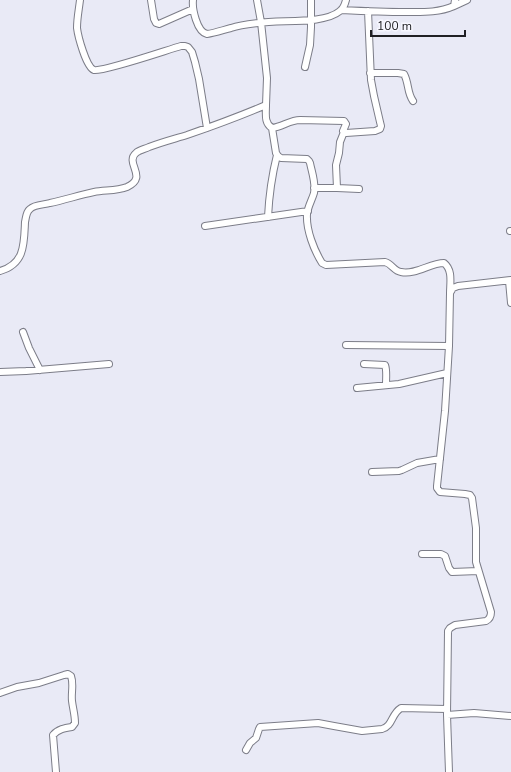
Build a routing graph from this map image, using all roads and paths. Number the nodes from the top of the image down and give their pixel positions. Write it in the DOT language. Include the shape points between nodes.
graph roads {
  1 [pos="80,0"];
  2 [pos="151,0"];
  3 [pos="193,0"];
  4 [pos="257,0"];
  5 [pos="311,0"];
  6 [pos="346,0"];
  7 [pos="467,0"];
  8 [pos="454,3"];
  9 [pos="194,9"];
  10 [pos="341,10"];
  11 [pos="368,11"];
  12 [pos="311,20"];
  13 [pos="261,22"];
  14 [pos="305,67"];
  15 [pos="370,73"];
  16 [pos="413,101"];
  17 [pos="266,105"];
  18 [pos="207,128"];
  19 [pos="272,128"];
  20 [pos="344,132"];
  21 [pos="277,155"];
  22 [pos="314,188"];
  23 [pos="337,188"];
  24 [pos="359,189"];
  25 [pos="308,211"];
  26 [pos="268,216"];
  27 [pos="204,226"];
  28 [pos="0,271"];
  29 [pos="510,280"];
  30 [pos="450,293"];
  31 [pos="511,303"];
  32 [pos="23,332"];
  33 [pos="346,345"];
  34 [pos="449,346"];
  35 [pos="109,364"];
  36 [pos="364,364"];
  37 [pos="40,370"];
  38 [pos="0,372"];
  39 [pos="447,373"];
  40 [pos="386,384"];
  41 [pos="357,388"];
  42 [pos="440,459"];
  43 [pos="372,472"];
  44 [pos="422,554"];
  45 [pos="478,571"];
  46 [pos="0,693"];
  47 [pos="447,712"];
  48 [pos="511,716"];
  49 [pos="246,750"];
  50 [pos="56,772"];
  51 [pos="449,772"];
  1 -- 18 [label="street" via="77,27 79,38 88,63 95,70 181,46 188,47 198,71"];
  2 -- 9 [label="street" via="156,24"];
  3 -- 9 [label="street"];
  4 -- 13 [label="street"];
  5 -- 12 [label="street"];
  6 -- 10 [label="street"];
  7 -- 8 [label="street"];
  8 -- 11 [label="street" via="444,10 434,12"];
  9 -- 13 [label="street" via="198,25 204,34"];
  10 -- 11 [label="street"];
  10 -- 12 [label="street"];
  11 -- 15 [label="street"];
  12 -- 13 [label="street"];
  12 -- 14 [label="street" via="310,45"];
  13 -- 17 [label="street" via="267,78"];
  15 -- 16 [label="street" via="404,74"];
  15 -- 20 [label="street" via="380,128 375,131"];
  17 -- 18 [label="street"];
  17 -- 19 [label="street" via="266,120"];
  18 -- 28 [label="street" via="136,153 132,161 136,178 127,187 86,194 29,209 26,213 20,257 11,267"];
  19 -- 20 [label="street" via="297,120 342,121 346,124"];
  19 -- 21 [label="street"];
  20 -- 23 [label="street" via="336,165"];
  21 -- 22 [label="street" via="281,158 308,160"];
  21 -- 26 [label="street" via="269,195"];
  22 -- 23 [label="street"];
  22 -- 25 [label="street"];
  23 -- 24 [label="street"];
  25 -- 26 [label="street"];
  25 -- 30 [label="street" via="309,234 324,264 385,262 405,273 444,263 448,266 450,274"];
  26 -- 27 [label="street"];
  29 -- 30 [label="street" via="458,286"];
  29 -- 31 [label="street"];
  30 -- 34 [label="street"];
  32 -- 37 [label="street"];
  33 -- 34 [label="street"];
  34 -- 39 [label="street"];
  35 -- 37 [label="street"];
  36 -- 40 [label="street" via="385,365"];
  37 -- 38 [label="street"];
  39 -- 40 [label="street" via="404,383"];
  39 -- 42 [label="street"];
  40 -- 41 [label="street"];
  42 -- 43 [label="street" via="413,464 399,471"];
  42 -- 45 [label="street" via="438,491 468,494 472,498"];
  44 -- 45 [label="street" via="445,556 452,572"];
  45 -- 47 [label="street" via="491,615 486,621 455,625 448,631"];
  46 -- 50 [label="street" via="64,674 71,676 75,723 72,727 56,731 54,735"];
  47 -- 48 [label="street"];
  47 -- 49 [label="street" via="401,708 384,728 362,731 318,723 260,727 256,738"];
  47 -- 51 [label="street"];
}
